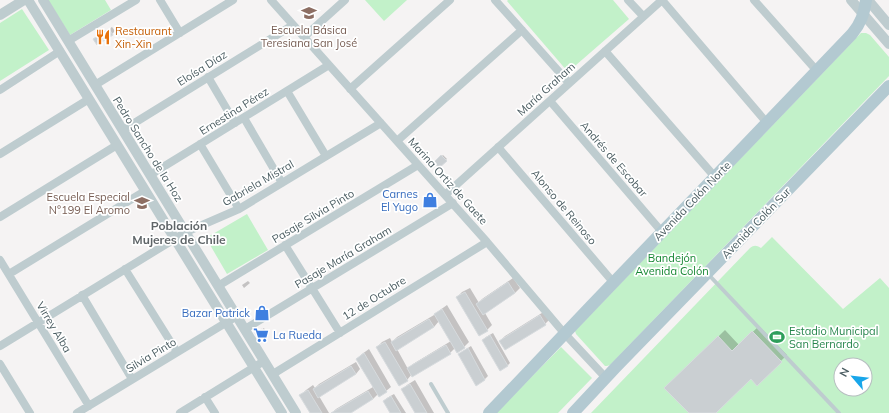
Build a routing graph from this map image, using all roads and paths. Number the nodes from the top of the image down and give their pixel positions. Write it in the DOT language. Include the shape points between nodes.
graph roads {
  1 [pos="24,0"];
  2 [pos="28,0"];
  3 [pos="43,0"];
  4 [pos="136,0"];
  5 [pos="160,0"];
  6 [pos="233,0"];
  7 [pos="271,0"];
  8 [pos="345,0"];
  9 [pos="450,0"];
  10 [pos="495,0"];
  11 [pos="628,0"];
  12 [pos="662,0"];
  13 [pos="754,0"];
  14 [pos="851,0"];
  15 [pos="867,0"];
  16 [pos="0,15"];
  17 [pos="864,15"];
  18 [pos="643,16"];
  19 [pos="293,25"];
  20 [pos="889,25"];
  21 [pos="522,30"];
  22 [pos="180,32"];
  23 [pos="304,37"];
  24 [pos="68,41"];
  25 [pos="889,44"];
  26 [pos="605,51"];
  27 [pos="60,52"];
  28 [pos="329,65"];
  29 [pos="817,71"];
  30 [pos="208,77"];
  31 [pos="569,83"];
  32 [pos="95,85"];
  33 [pos="889,86"];
  34 [pos="350,89"];
  35 [pos="0,90"];
  36 [pos="287,91"];
  37 [pos="89,99"];
  38 [pos="550,101"];
  39 [pos="244,118"];
  40 [pos="767,122"];
  41 [pos="235,123"];
  42 [pos="381,123"];
  43 [pos="123,130"];
  44 [pos="397,141"];
  45 [pos="200,144"];
  46 [pos="117,145"];
  47 [pos="498,146"];
  48 [pos="0,154"];
  49 [pos="326,156"];
  50 [pos="418,165"];
  51 [pos="150,175"];
  52 [pos="715,177"];
  53 [pos="282,183"];
  54 [pos="145,191"];
  55 [pos="445,194"];
  56 [pos="453,203"];
  57 [pos="239,209"];
  58 [pos="0,217"];
  59 [pos="186,232"];
  60 [pos="662,232"];
  61 [pos="175,239"];
  62 [pos="487,242"];
  63 [pos="285,245"];
  64 [pos="0,260"];
  65 [pos="125,270"];
  66 [pos="707,273"];
  67 [pos="9,274"];
  68 [pos="613,282"];
  69 [pos="218,286"];
  70 [pos="312,289"];
  71 [pos="82,295"];
  72 [pos="237,316"];
  73 [pos="38,322"];
  74 [pos="226,322"];
  75 [pos="245,329"];
  76 [pos="340,333"];
  77 [pos="564,333"];
  78 [pos="0,346"];
  79 [pos="177,352"];
  80 [pos="264,361"];
  81 [pos="0,364"];
  82 [pos="254,367"];
  83 [pos="272,374"];
  84 [pos="606,378"];
  85 [pos="132,379"];
  86 [pos="431,384"];
  87 [pos="205,397"];
  88 [pos="89,406"];
  89 [pos="30,413"];
  90 [pos="77,413"];
  91 [pos="180,413"];
  92 [pos="215,413"];
  93 [pos="282,413"];
  94 [pos="296,413"];
  95 [pos="448,413"];
  96 [pos="489,413"];
  97 [pos="573,413"];
  98 [pos="839,413"];
  1 -- 16 [label="street"];
  2 -- 27 [label="street"];
  3 -- 24 [label="street, Pedro Sancho de la Hoz"];
  4 -- 24 [label="street"];
  5 -- 22 [label="street"];
  6 -- 22 [label="street"];
  7 -- 19 [label="street, Marina Ortiz de Gaete"];
  8 -- 23 [label="street"];
  9 -- 34 [label="street"];
  10 -- 21 [label="street"];
  11 -- 18 [label="street"];
  12 -- 18 [label="street, María Graham"];
  12 -- 40 [label="street"];
  13 -- 29 [label="street"];
  14 -- 17 [label="street"];
  15 -- 17 [label="main road, Avenida Colón Norte"];
  15 -- 20 [label="street"];
  17 -- 25 [label="street"];
  17 -- 29 [label="main road, Avenida Colón Norte" via="852,34"];
  18 -- 26 [label="street, María Graham"];
  19 -- 23 [label="street, Marina Ortiz de Gaete"];
  19 -- 30 [label="street, Eloísa Díaz"];
  21 -- 31 [label="street"];
  21 -- 44 [label="street"];
  22 -- 32 [label="street"];
  23 -- 28 [label="street, Marina Ortiz de Gaete"];
  24 -- 32 [label="street, Pedro Sancho de la Hoz"];
  26 -- 31 [label="street, María Graham"];
  26 -- 52 [label="street"];
  27 -- 35 [label="street"];
  27 -- 37 [label="street"];
  28 -- 34 [label="street, Marina Ortiz de Gaete"];
  28 -- 36 [label="street, Ernestina Pérez"];
  29 -- 40 [label="main road, Avenida Colón Norte"];
  30 -- 41 [label="street"];
  30 -- 43 [label="street, Eloísa Díaz"];
  31 -- 38 [label="street, María Graham"];
  32 -- 43 [label="street, Pedro Sancho de la Hoz"];
  33 -- 66 [label="main road, Avenida Colón Sur"];
  34 -- 42 [label="street, Marina Ortiz de Gaete"];
  36 -- 39 [label="street, Ernestina Pérez"];
  36 -- 49 [label="street"];
  37 -- 46 [label="street"];
  37 -- 48 [label="street"];
  38 -- 47 [label="street, María Graham"];
  38 -- 60 [label="street, Andrés de Escobar"];
  39 -- 41 [label="street, Ernestina Pérez"];
  39 -- 53 [label="street"];
  40 -- 52 [label="main road, Avenida Colón Norte"];
  41 -- 45 [label="street, Ernestina Pérez"];
  42 -- 44 [label="street, Marina Ortiz de Gaete"];
  42 -- 49 [label="street, Gabriela Mistral"];
  43 -- 51 [label="street, Pedro Sancho de la Hoz"];
  44 -- 50 [label="street, Marina Ortiz de Gaete"];
  45 -- 51 [label="street, Ernestina Pérez"];
  45 -- 57 [label="street"];
  46 -- 54 [label="street"];
  46 -- 58 [label="street"];
  47 -- 55 [label="street, María Graham"];
  47 -- 68 [label="street, Alonso de Reinoso"];
  49 -- 53 [label="street, Gabriela Mistral"];
  50 -- 55 [label="street, Marina Ortiz de Gaete"];
  50 -- 63 [label="street, Pasaje Silvia Pinto"];
  51 -- 59 [label="street, Pedro Sancho de la Hoz"];
  52 -- 60 [label="main road, Avenida Colón Norte"];
  53 -- 57 [label="street, Gabriela Mistral"];
  54 -- 61 [label="street"];
  54 -- 67 [label="street"];
  55 -- 56 [label="street, Marina Ortiz de Gaete"];
  56 -- 62 [label="street, Marina Ortiz de Gaete"];
  56 -- 70 [label="street, Pasaje María Graham"];
  57 -- 59 [label="street, Gabriela Mistral"];
  59 -- 61 [label="street, Gabriela Mistral"];
  59 -- 69 [label="street, Pedro Sancho de la Hoz"];
  60 -- 68 [label="main road, Avenida Colón Norte"];
  61 -- 65 [label="street, Gabriela Mistral"];
  61 -- 74 [label="street"];
  62 -- 76 [label="street, 12 de Octubre"];
  62 -- 77 [label="street, Marina Ortiz de Gaete"];
  63 -- 69 [label="street, Pasaje Silvia Pinto"];
  63 -- 70 [label="street"];
  64 -- 67 [label="street, Virrey Alba"];
  65 -- 71 [label="street, Gabriela Mistral"];
  65 -- 79 [label="street"];
  66 -- 84 [label="main road, Avenida Colón Sur"];
  66 -- 98 [label="lane"];
  67 -- 73 [label="street, Virrey Alba"];
  68 -- 77 [label="main road, Avenida Colón Norte"];
  69 -- 72 [label="street, Pedro Sancho de la Hoz"];
  70 -- 75 [label="street, Pasaje María Graham"];
  70 -- 76 [label="street"];
  71 -- 73 [label="street, Gabriela Mistral"];
  71 -- 85 [label="street"];
  72 -- 74 [label="street, Silvia Pinto"];
  72 -- 75 [label="street, Pedro Sancho de la Hoz"];
  73 -- 78 [label="street, Gabriela Mistral"];
  73 -- 88 [label="street, Virrey Alba"];
  74 -- 79 [label="street, Silvia Pinto"];
  74 -- 82 [label="street"];
  75 -- 80 [label="street, Pedro Sancho de la Hoz"];
  76 -- 83 [label="street, 12 de Octubre"];
  77 -- 84 [label="street, Marina Ortiz de Gaete"];
  77 -- 96 [label="main road, Avenida Colón Norte"];
  79 -- 85 [label="street, Silvia Pinto"];
  80 -- 82 [label="street"];
  80 -- 83 [label="street, Pedro Sancho de la Hoz"];
  81 -- 89 [label="street"];
  82 -- 87 [label="street"];
  82 -- 93 [label="street"];
  83 -- 94 [label="street, Pedro Sancho de la Hoz"];
  84 -- 97 [label="main road, Avenida Colón Sur"];
  85 -- 88 [label="street, Silvia Pinto"];
  86 -- 95 [label="lane"];
  87 -- 91 [label="street"];
  87 -- 92 [label="street"];
  88 -- 90 [label="street, Silvia Pinto"];
}
